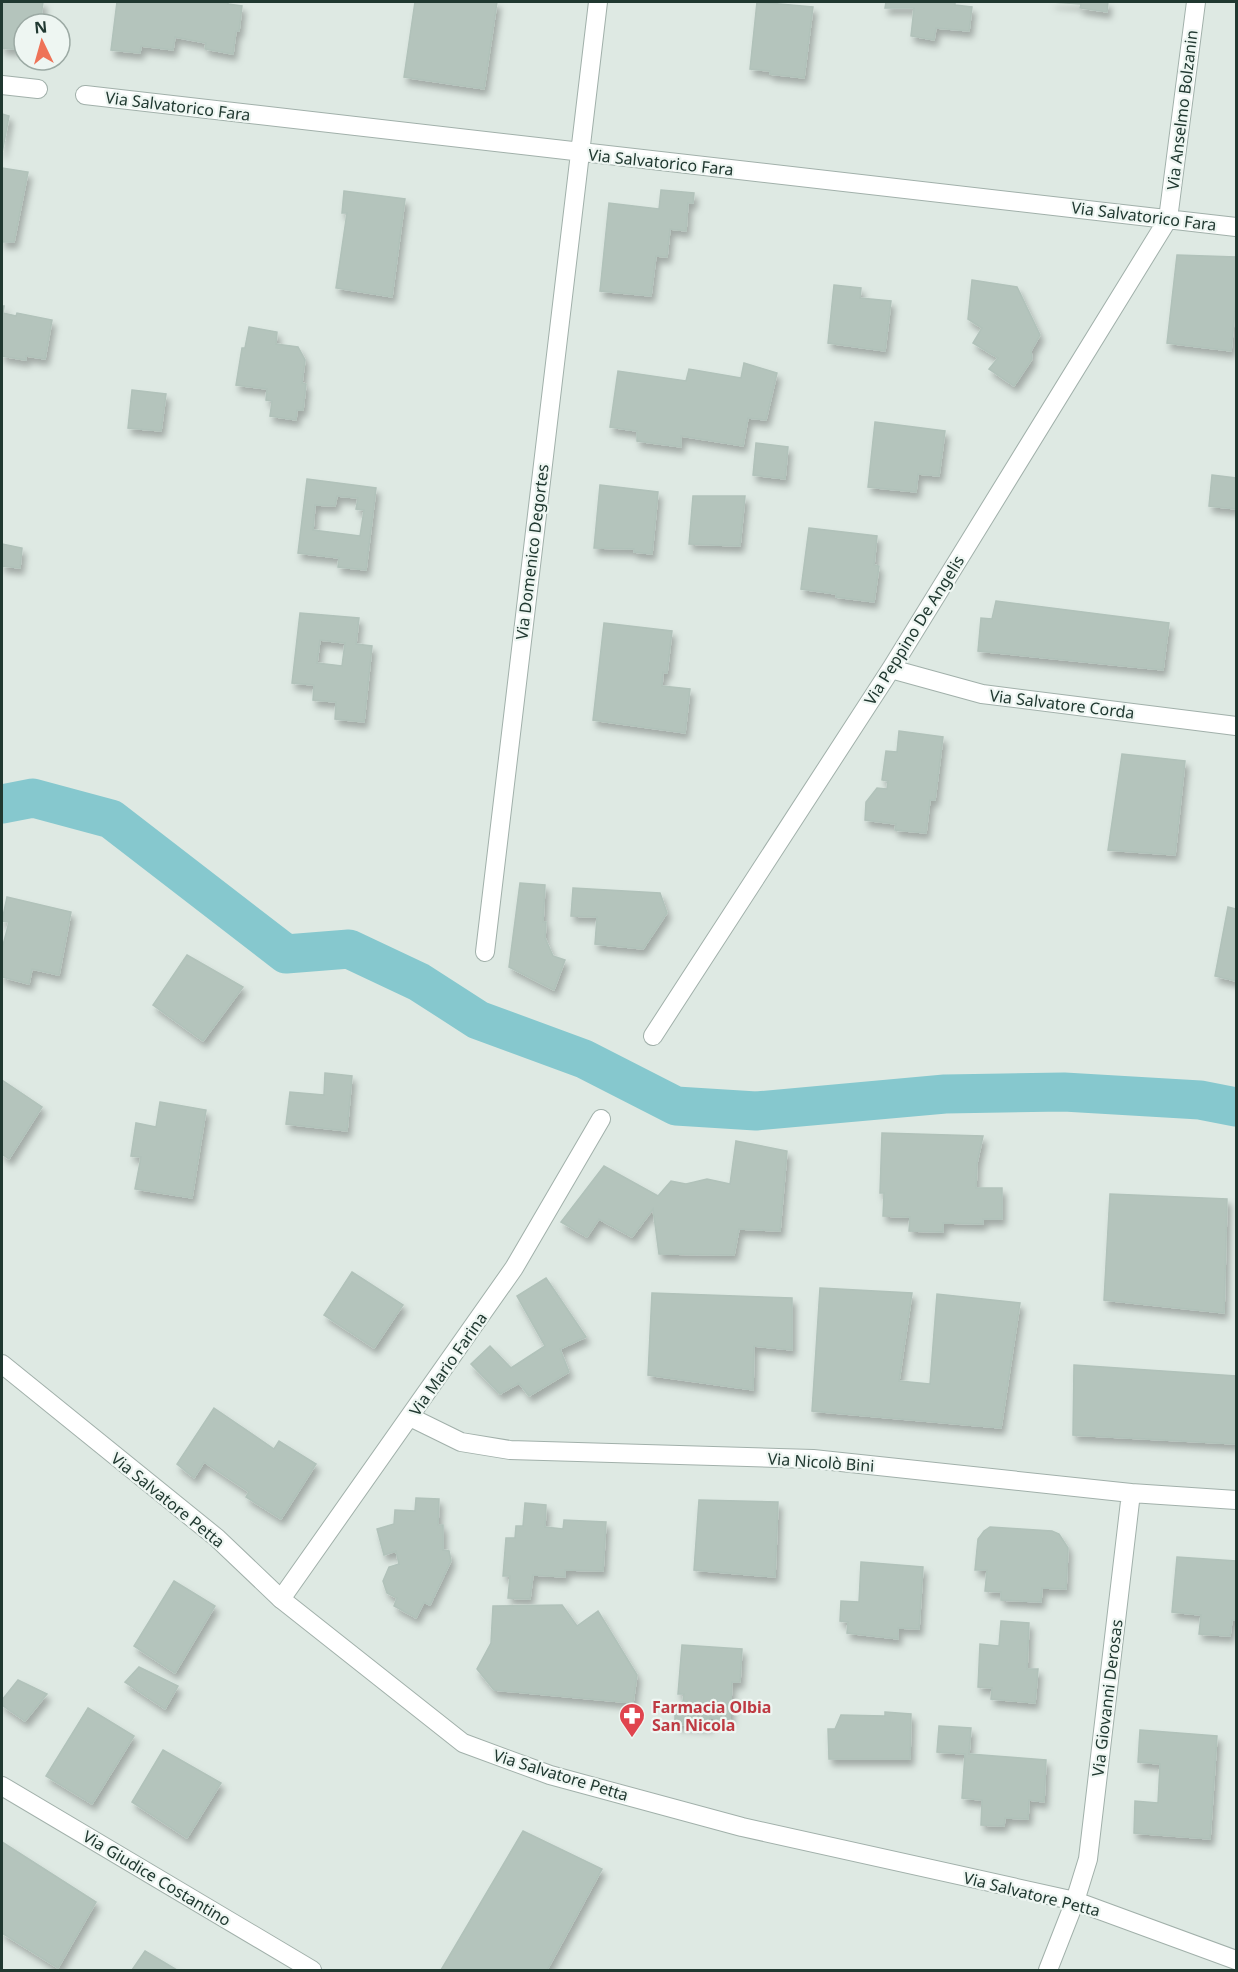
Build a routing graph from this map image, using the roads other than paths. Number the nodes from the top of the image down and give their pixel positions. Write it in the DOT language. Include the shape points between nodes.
graph roads {
  1 [pos="598,2"];
  2 [pos="1196,2"];
  3 [pos="2,85"];
  4 [pos="38,89"];
  5 [pos="85,95"];
  6 [pos="579,153"];
  7 [pos="1168,219"];
  8 [pos="1236,227"];
  9 [pos="891,669"];
  10 [pos="1236,726"];
  11 [pos="485,952"];
  12 [pos="653,1036"];
  13 [pos="601,1119"];
  14 [pos="2,1364"];
  15 [pos="411,1417"];
  16 [pos="1131,1493"];
  17 [pos="1236,1500"];
  18 [pos="281,1599"];
  19 [pos="2,1786"];
  20 [pos="1076,1901"];
  21 [pos="1236,1960"];
  22 [pos="312,1971"];
  23 [pos="1048,1971"];
  1 -- 6 [label="street, Via Domenico Degortes"];
  2 -- 7 [label="street, Via Anselmo Bolzanin"];
  3 -- 4 [label="street"];
  5 -- 6 [label="street, Via Salvatorico Fara"];
  6 -- 7 [label="street, Via Salvatorico Fara"];
  6 -- 11 [label="street, Via Domenico Degortes"];
  7 -- 8 [label="street, Via Salvatorico Fara"];
  7 -- 9 [label="street, Via Peppino De Angelis"];
  9 -- 10 [label="street, Via Salvatore Corda" via="982,694"];
  9 -- 12 [label="street, Via Peppino De Angelis"];
  13 -- 15 [label="street, Via Mario Farina" via="514,1268"];
  14 -- 18 [label="street, Via Salvatore Petta" via="217,1538"];
  15 -- 16 [label="street, Via Nicolò Bini" via="461,1442 510,1450 813,1459"];
  15 -- 18 [label="street, Via Mario Farina"];
  16 -- 17 [label="street, Via Nicolò Bini"];
  16 -- 20 [label="street, Via Giovanni Derosas" via="1088,1859"];
  18 -- 20 [label="street, Via Salvatore Petta" via="463,1743 550,1775 742,1827"];
  19 -- 22 [label="street, Via Giudice Costantino"];
  20 -- 21 [label="street, Via Salvatore Petta"];
  20 -- 23 [label="street, Via Giovanni Derosas"];
}
